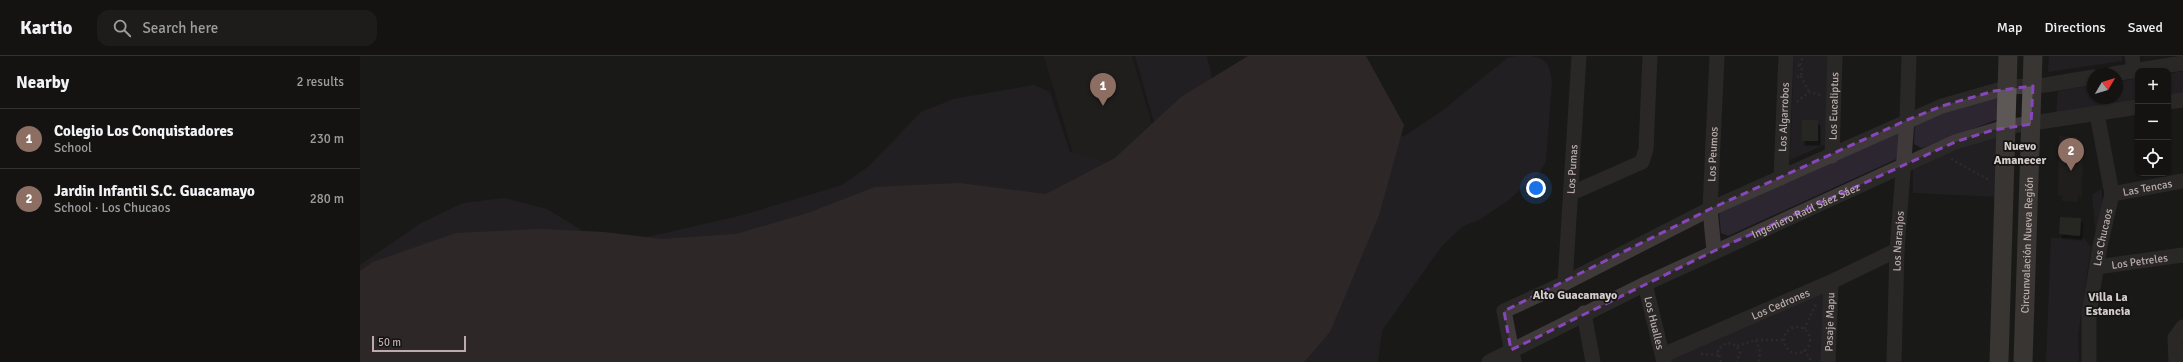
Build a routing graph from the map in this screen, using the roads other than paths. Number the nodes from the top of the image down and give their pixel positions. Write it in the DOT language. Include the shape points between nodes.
graph roads {
  1 [pos="1580,56"];
  2 [pos="1650,56"];
  3 [pos="1717,56"];
  4 [pos="1786,56"];
  5 [pos="1835,56"];
  6 [pos="1909,56"];
  7 [pos="2008,56"];
  8 [pos="2033,56"];
  9 [pos="2133,63"];
  10 [pos="2183,63"];
  11 [pos="2123,68"];
  12 [pos="2087,78"];
  13 [pos="2033,86"];
  14 [pos="2008,87"];
  15 [pos="2183,100"];
  16 [pos="2171,102"];
  17 [pos="2135,108"];
  18 [pos="2097,114"];
  19 [pos="1907,120"];
  20 [pos="2031,124"];
  21 [pos="2006,127"];
  22 [pos="1832,156"];
  23 [pos="1904,164"];
  24 [pos="1782,178"];
  25 [pos="2183,181"];
  26 [pos="1572,193"];
  27 [pos="2112,194"];
  28 [pos="1710,209"];
  29 [pos="1897,250"];
  30 [pos="1714,251"];
  31 [pos="2183,256"];
  32 [pos="2097,267"];
  33 [pos="1565,283"];
  34 [pos="1828,283"];
  35 [pos="1645,284"];
  36 [pos="1584,313"];
  37 [pos="2183,327"];
  38 [pos="1512,356"];
  39 [pos="1664,359"];
  40 [pos="1488,362"];
  41 [pos="1593,362"];
  42 [pos="1828,362"];
  43 [pos="1894,362"];
  44 [pos="1999,362"];
  45 [pos="2023,362"];
  46 [pos="2089,362"];
  47 [pos="2176,362"];
  1 -- 26 [label="street, Los Pumas"];
  2 -- 26 [label="street" via="1646,149 1642,162"];
  3 -- 28 [label="street, Los Peumos"];
  4 -- 24 [label="street, Los Algarrobos"];
  5 -- 22 [label="street, Los Eucaliptus"];
  6 -- 19 [label="street, Los Naranjos"];
  7 -- 14 [label="main road"];
  8 -- 13 [label="main road, Circunvalación Nueva Región"];
  9 -- 10 [label="street"];
  9 -- 11 [label="street"];
  12 -- 13 [label="street"];
  13 -- 14 [label="street"];
  13 -- 20 [label="main road, Circunvalación Nueva Región"];
  14 -- 19 [label="street" via="1942,106"];
  14 -- 21 [label="main road"];
  15 -- 16 [label="street"];
  17 -- 18 [label="street, Ingeniero Raúl Sáez Sáez"];
  18 -- 20 [label="street, Ingeniero Raúl Sáez Sáez"];
  18 -- 27 [label="street, Los Chucaos"];
  19 -- 22 [label="street"];
  19 -- 23 [label="street, Los Naranjos"];
  20 -- 21 [label="street, Ingeniero Raúl Sáez Sáez"];
  20 -- 45 [label="main road, Circunvalación Nueva Región"];
  21 -- 23 [label="street, Ingeniero Raúl Sáez Sáez" via="1955,142"];
  21 -- 44 [label="main road"];
  22 -- 24 [label="street"];
  23 -- 29 [label="street, Los Naranjos"];
  23 -- 30 [label="street, Ingeniero Raúl Sáez Sáez"];
  24 -- 28 [label="street"];
  25 -- 27 [label="street, Las Tencas"];
  26 -- 33 [label="street, Los Pumas"];
  27 -- 32 [label="street, Los Chucaos"];
  28 -- 30 [label="street, Los Peumos"];
  28 -- 33 [label="street"];
  29 -- 34 [label="street, Los Cedrones"];
  29 -- 43 [label="street, Los Naranjos"];
  30 -- 35 [label="street, Ingeniero Raúl Sáez Sáez"];
  31 -- 32 [label="street, Los Petreles"];
  32 -- 46 [label="street, Los Chucaos" via="2089,313"];
  33 -- 38 [label="street" via="1504,311"];
  34 -- 39 [label="street, Los Cedrones"];
  34 -- 42 [label="street, Pasaje Mapu"];
  35 -- 36 [label="street, Ingeniero Raúl Sáez Sáez"];
  35 -- 39 [label="street, Los Hualles"];
  36 -- 38 [label="street, Ingeniero Raúl Sáez Sáez"];
  36 -- 41 [label="street"];
  37 -- 47 [label="street" via="2175,338"];
  38 -- 40 [label="street, Ingeniero Raúl Sáez Sáez"];
}
